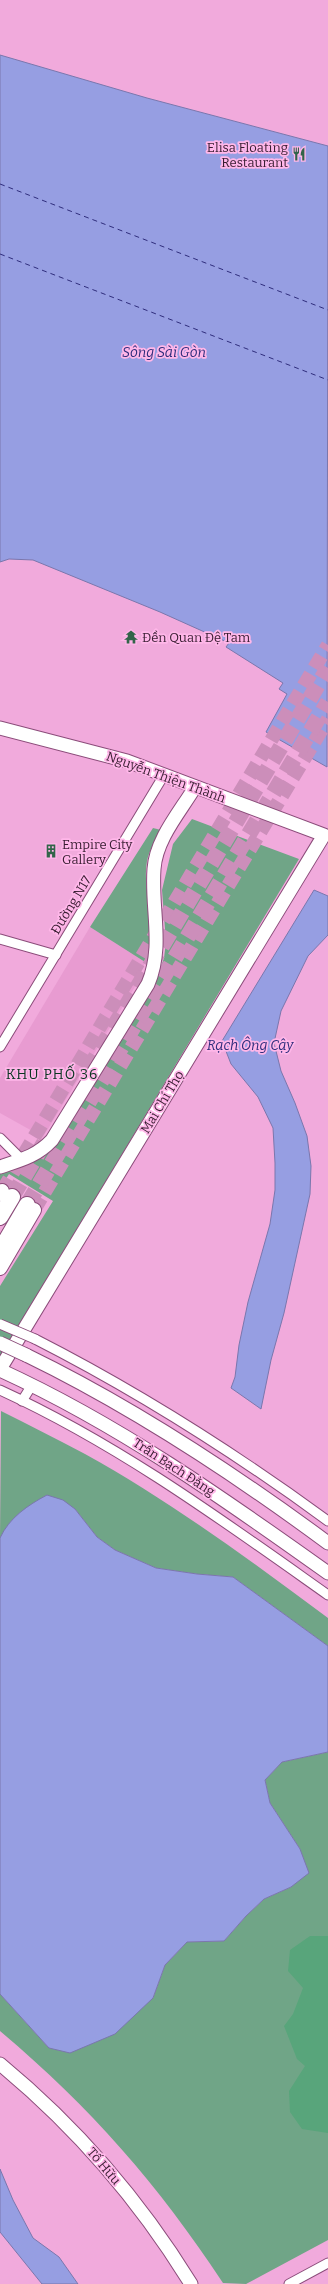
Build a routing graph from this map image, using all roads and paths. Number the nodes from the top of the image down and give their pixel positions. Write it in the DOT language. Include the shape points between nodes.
graph roads {
  1 [pos="0,728"];
  2 [pos="164,775"];
  3 [pos="195,787"];
  4 [pos="326,836"];
  5 [pos="0,939"];
  6 [pos="56,955"];
  7 [pos="0,1047"];
  8 [pos="0,1138"];
  9 [pos="22,1160"];
  10 [pos="0,1167"];
  11 [pos="5,1194"];
  12 [pos="31,1208"];
  13 [pos="0,1217"];
  14 [pos="0,1251"];
  15 [pos="0,1268"];
  16 [pos="0,1324"];
  17 [pos="0,1343"];
  18 [pos="54,1349"];
  19 [pos="45,1364"];
  20 [pos="4,1372"];
  21 [pos="32,1385"];
  22 [pos="1,1391"];
  23 [pos="22,1401"];
  24 [pos="258,1472"];
  25 [pos="248,1486"];
  26 [pos="234,1506"];
  27 [pos="224,1521"];
  28 [pos="328,1521"];
  29 [pos="328,1543"];
  30 [pos="328,1573"];
  31 [pos="328,1595"];
  32 [pos="0,2064"];
  33 [pos="328,2263"];
  34 [pos="191,2284"];
  35 [pos="289,2284"];
  1 -- 2 [label="street, Nguyễn Thiện Thành" via="127,761"];
  2 -- 3 [label="street, Nguyễn Thiện Thành"];
  2 -- 6 [label="street, Đường N17"];
  3 -- 4 [label="street, Nguyễn Thiện Thành"];
  3 -- 9 [label="street" via="160,845 154,868 157,947 154,970 148,984 52,1140 37,1154"];
  4 -- 20 [label="street, Mai Chí Thọ"];
  5 -- 6 [label="street"];
  6 -- 7 [label="street, Đường N17"];
  8 -- 9 [label="street"];
  9 -- 10 [label="street"];
  11 -- 13 [label="highway"];
  12 -- 14 [label="highway"];
  12 -- 15 [label="main road"];
  16 -- 18 [label="street, bridge"];
  17 -- 19 [label="street, Trần Bạch Đằng, bridge"];
  18 -- 19 [label="street"];
  18 -- 24 [label="street" via="148,1400"];
  19 -- 25 [label="street, Trần Bạch Đằng" via="143,1418"];
  20 -- 21 [label="street, Trần Bạch Đằng"];
  21 -- 23 [label="street"];
  21 -- 26 [label="street, Trần Bạch Đằng" via="147,1449"];
  22 -- 23 [label="street"];
  23 -- 27 [label="street" via="116,1451"];
  24 -- 25 [label="street"];
  24 -- 28 [label="street"];
  25 -- 29 [label="street, Trần Bạch Đằng"];
  26 -- 27 [label="street"];
  26 -- 30 [label="street, Trần Bạch Đằng"];
  27 -- 31 [label="street"];
  32 -- 34 [label="street, Tố Hữu" via="78,2136 138,2208"];
  33 -- 35 [label="street"];
}
